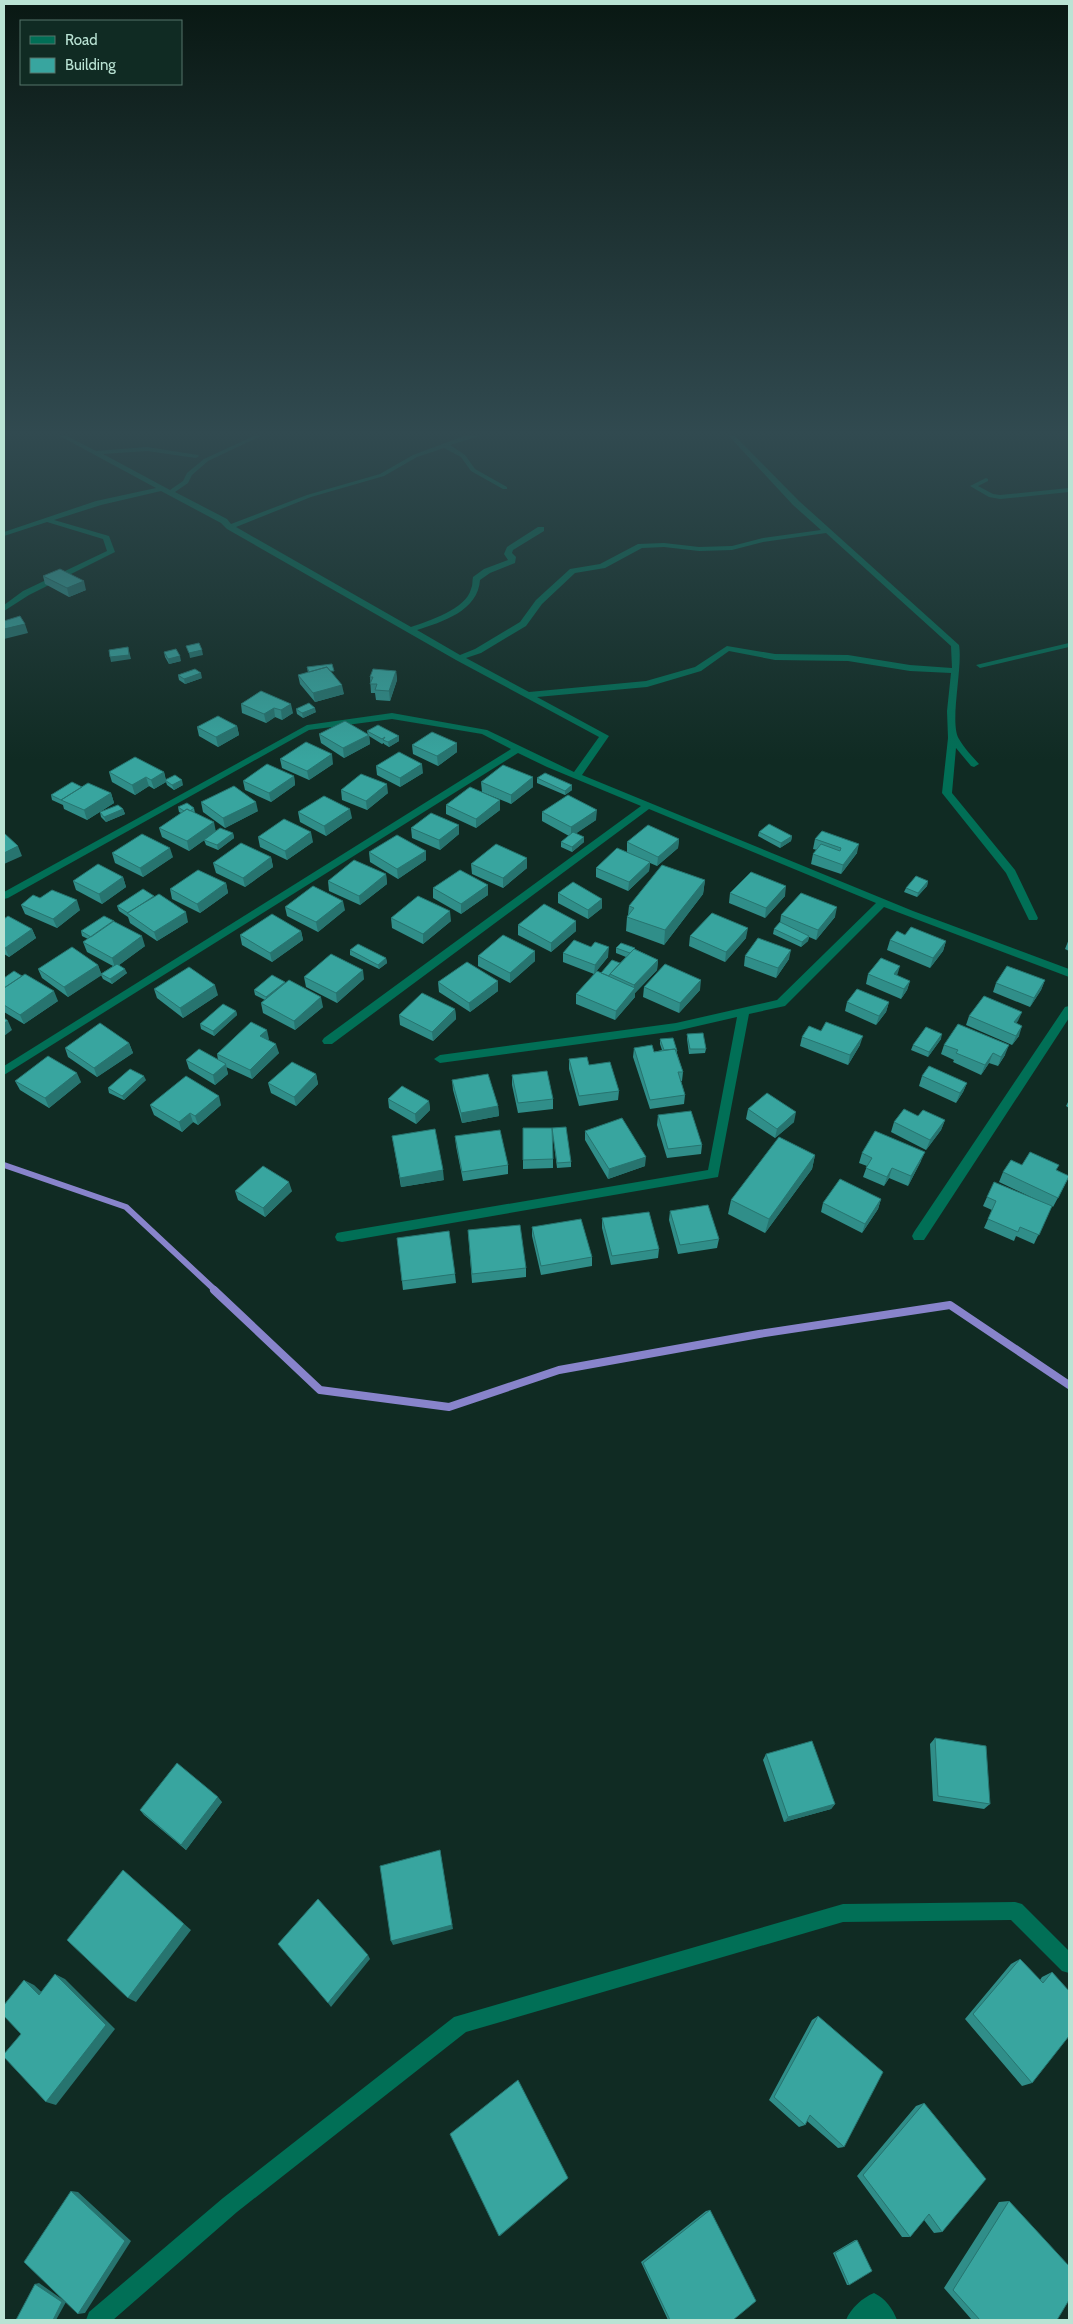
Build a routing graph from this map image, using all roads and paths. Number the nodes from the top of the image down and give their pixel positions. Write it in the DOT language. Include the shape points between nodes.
graph roads {
  1 [pos="108,543"];
  2 [pos="259,543"];
  3 [pos="519,543"];
  4 [pos="750,543"];
  5 [pos="841,543"];
  6 [pos="4,609"];
  7 [pos="410,630"];
  8 [pos="1069,645"];
  9 [pos="458,658"];
  10 [pos="980,664"];
  11 [pos="955,671"];
  12 [pos="527,695"];
  13 [pos="953,738"];
  14 [pos="518,749"];
  15 [pos="974,764"];
  16 [pos="576,776"];
  17 [pos="649,806"];
  18 [pos="4,896"];
  19 [pos="883,902"];
  20 [pos="1034,918"];
  21 [pos="1069,973"];
  22 [pos="1069,1010"];
  23 [pos="744,1012"];
  24 [pos="328,1041"];
  25 [pos="440,1060"];
  26 [pos="4,1071"];
  27 [pos="919,1236"];
  28 [pos="342,1237"];
  29 [pos="1069,1964"];
  30 [pos="97,2320"];
  31 [pos="857,2320"];
  32 [pos="886,2320"];
  1 -- 6 [label="street" via="111,552 26,593"];
  2 -- 7 [label="street"];
  3 -- 7 [label="street" via="510,549 508,554 512,561 476,579 477,588 470,600 435,622"];
  4 -- 9 [label="street" via="732,548 699,549 641,546 602,566 573,571 538,602 523,624"];
  5 -- 11 [label="street" via="955,645"];
  7 -- 9 [label="street"];
  8 -- 10 [label="street"];
  9 -- 12 [label="street"];
  11 -- 12 [label="street" via="848,658 775,657 727,648 698,669 647,684"];
  11 -- 13 [label="street"];
  12 -- 16 [label="street" via="604,736"];
  13 -- 15 [label="street"];
  13 -- 20 [label="street" via="947,793 1011,872"];
  14 -- 16 [label="street"];
  14 -- 18 [label="street" via="484,732 392,716 307,728"];
  14 -- 26 [label="street"];
  16 -- 17 [label="street"];
  17 -- 19 [label="street"];
  17 -- 24 [label="street"];
  19 -- 21 [label="street"];
  19 -- 23 [label="street" via="781,1003"];
  22 -- 27 [label="street"];
  23 -- 25 [label="street" via="676,1027"];
  23 -- 28 [label="street" via="714,1174"];
  29 -- 30 [label="street" via="1015,1911 843,1913 461,2024 230,2205"];
  31 -- 32 [label="street" via="874,2304"];
}
